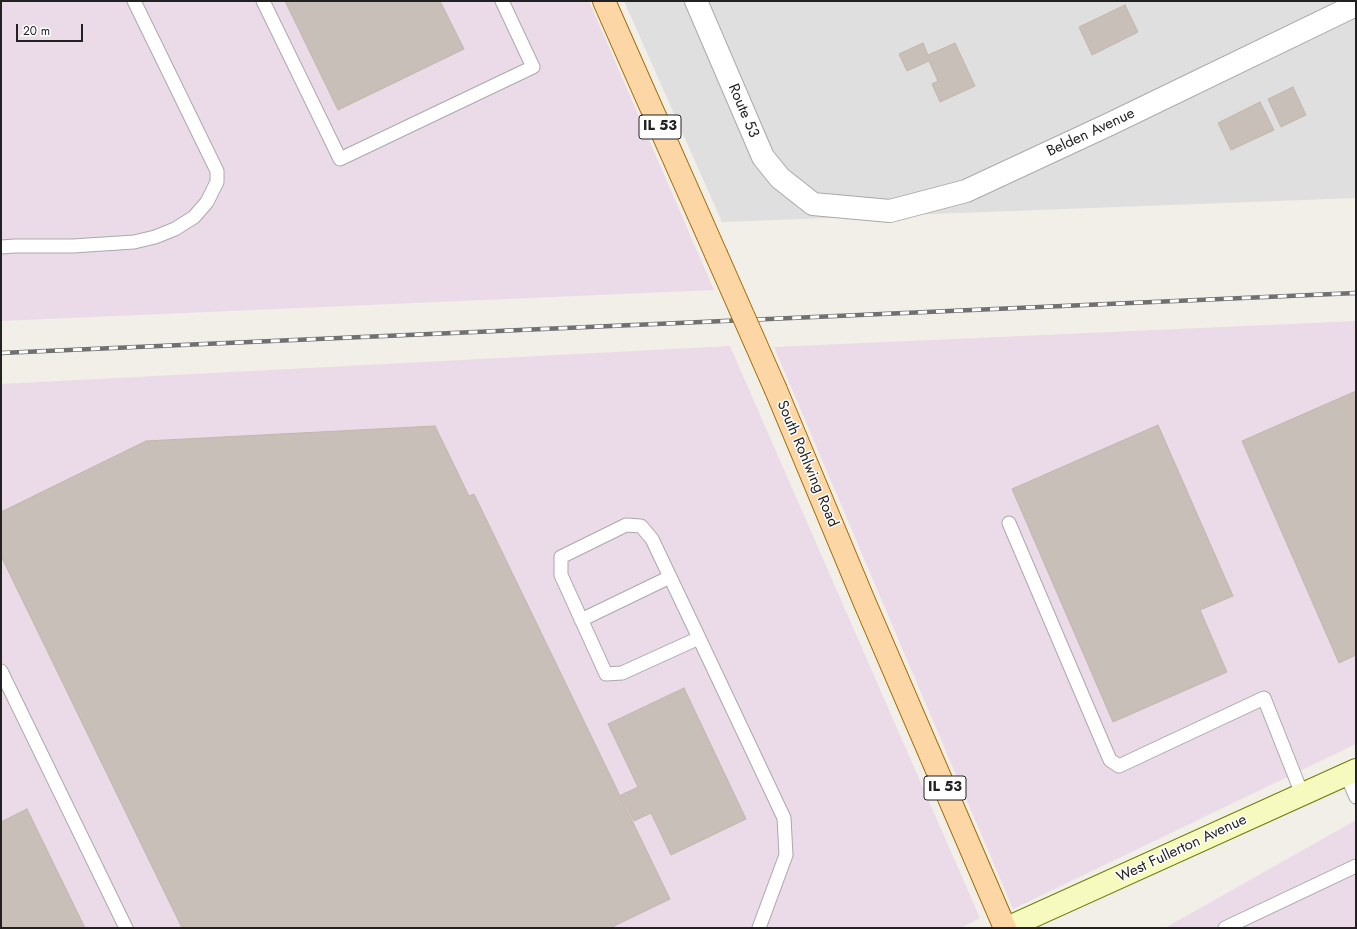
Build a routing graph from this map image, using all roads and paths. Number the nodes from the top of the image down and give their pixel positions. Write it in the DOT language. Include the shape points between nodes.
graph roads {
  1 [pos="134,1"];
  2 [pos="263,1"];
  3 [pos="502,1"];
  4 [pos="604,1"];
  5 [pos="696,1"];
  6 [pos="1356,6"];
  7 [pos="814,204"];
  8 [pos="1,247"];
  9 [pos="1009,523"];
  10 [pos="670,577"];
  11 [pos="581,620"];
  12 [pos="699,638"];
  13 [pos="1,671"];
  14 [pos="1351,772"];
  15 [pos="1302,794"];
  16 [pos="1356,796"];
  17 [pos="1356,866"];
  18 [pos="126,928"];
  19 [pos="759,928"];
  20 [pos="1006,928"];
  21 [pos="1225,928"];
  1 -- 8 [label="lane" via="217,171 217,182 207,202 194,217 175,228 155,237 134,242"];
  2 -- 3 [label="lane" via="340,159 533,67"];
  4 -- 20 [label="main road, South Rohlwing Road / IL 53, bridge" via="776,390 864,601"];
  5 -- 7 [label="street, Route 53" via="763,157 780,178"];
  6 -- 7 [label="street, Belden Avenue" via="966,191 890,211"];
  9 -- 15 [label="lane" via="1110,760 1119,766 1264,698"];
  10 -- 11 [label="lane"];
  10 -- 11 [label="lane" via="652,539 641,526 626,524 561,557 561,575"];
  10 -- 12 [label="lane"];
  11 -- 12 [label="lane" via="606,674 622,673"];
  12 -- 19 [label="lane" via="784,818 786,855"];
  13 -- 18 [label="lane"];
  14 -- 15 [label="street, West Fullerton Avenue"];
  14 -- 16 [label="lane"];
  15 -- 20 [label="street, West Fullerton Avenue"];
  17 -- 21 [label="lane"];
}
